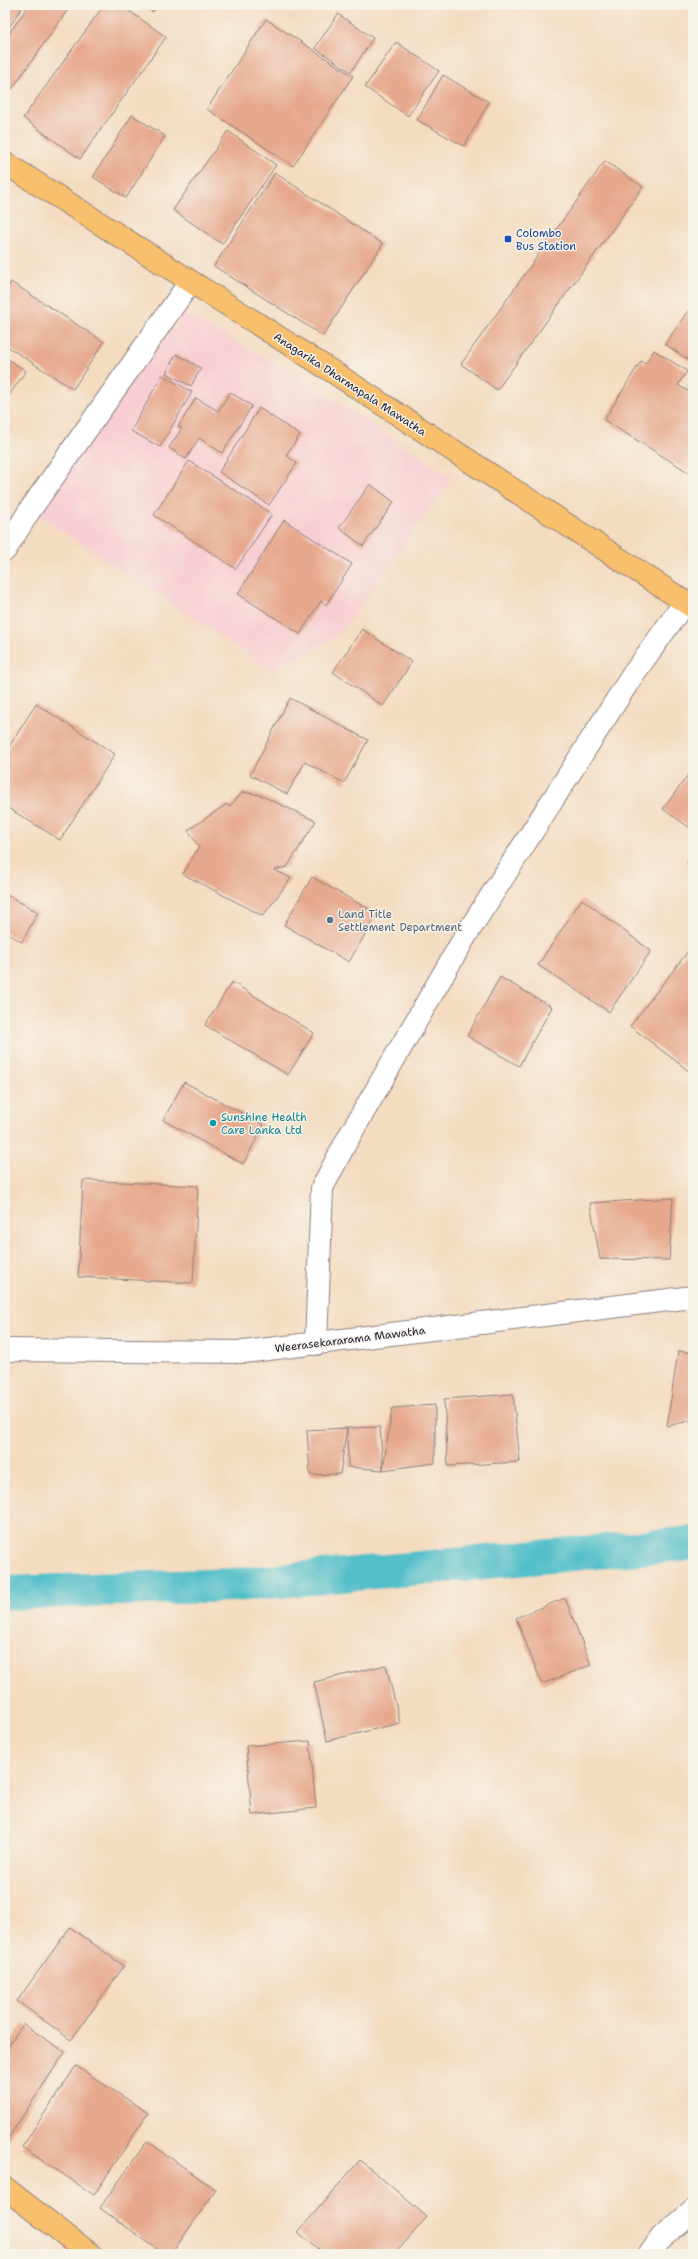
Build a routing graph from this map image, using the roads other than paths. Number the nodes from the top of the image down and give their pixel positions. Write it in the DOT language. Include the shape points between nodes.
graph roads {
  1 [pos="5,163"];
  2 [pos="190,282"];
  3 [pos="5,550"];
  4 [pos="689,604"];
  5 [pos="693,1297"];
  6 [pos="316,1344"];
  7 [pos="5,1350"];
  8 [pos="5,2188"];
  9 [pos="693,2211"];
  10 [pos="90,2254"];
  11 [pos="650,2254"];
  1 -- 2 [label="main road, Anagarika Dharmapala Mawatha"];
  2 -- 3 [label="street" via="30,510"];
  2 -- 4 [label="main road, Anagarika Dharmapala Mawatha" via="340,376"];
  4 -- 6 [label="street" via="632,676 466,935 353,1129 322,1188"];
  5 -- 6 [label="street, Weerasekararama Mawatha"];
  6 -- 7 [label="street, Weerasekararama Mawatha" via="244,1352"];
  8 -- 10 [label="main road"];
  9 -- 11 [label="street" via="661,2238"];
}
